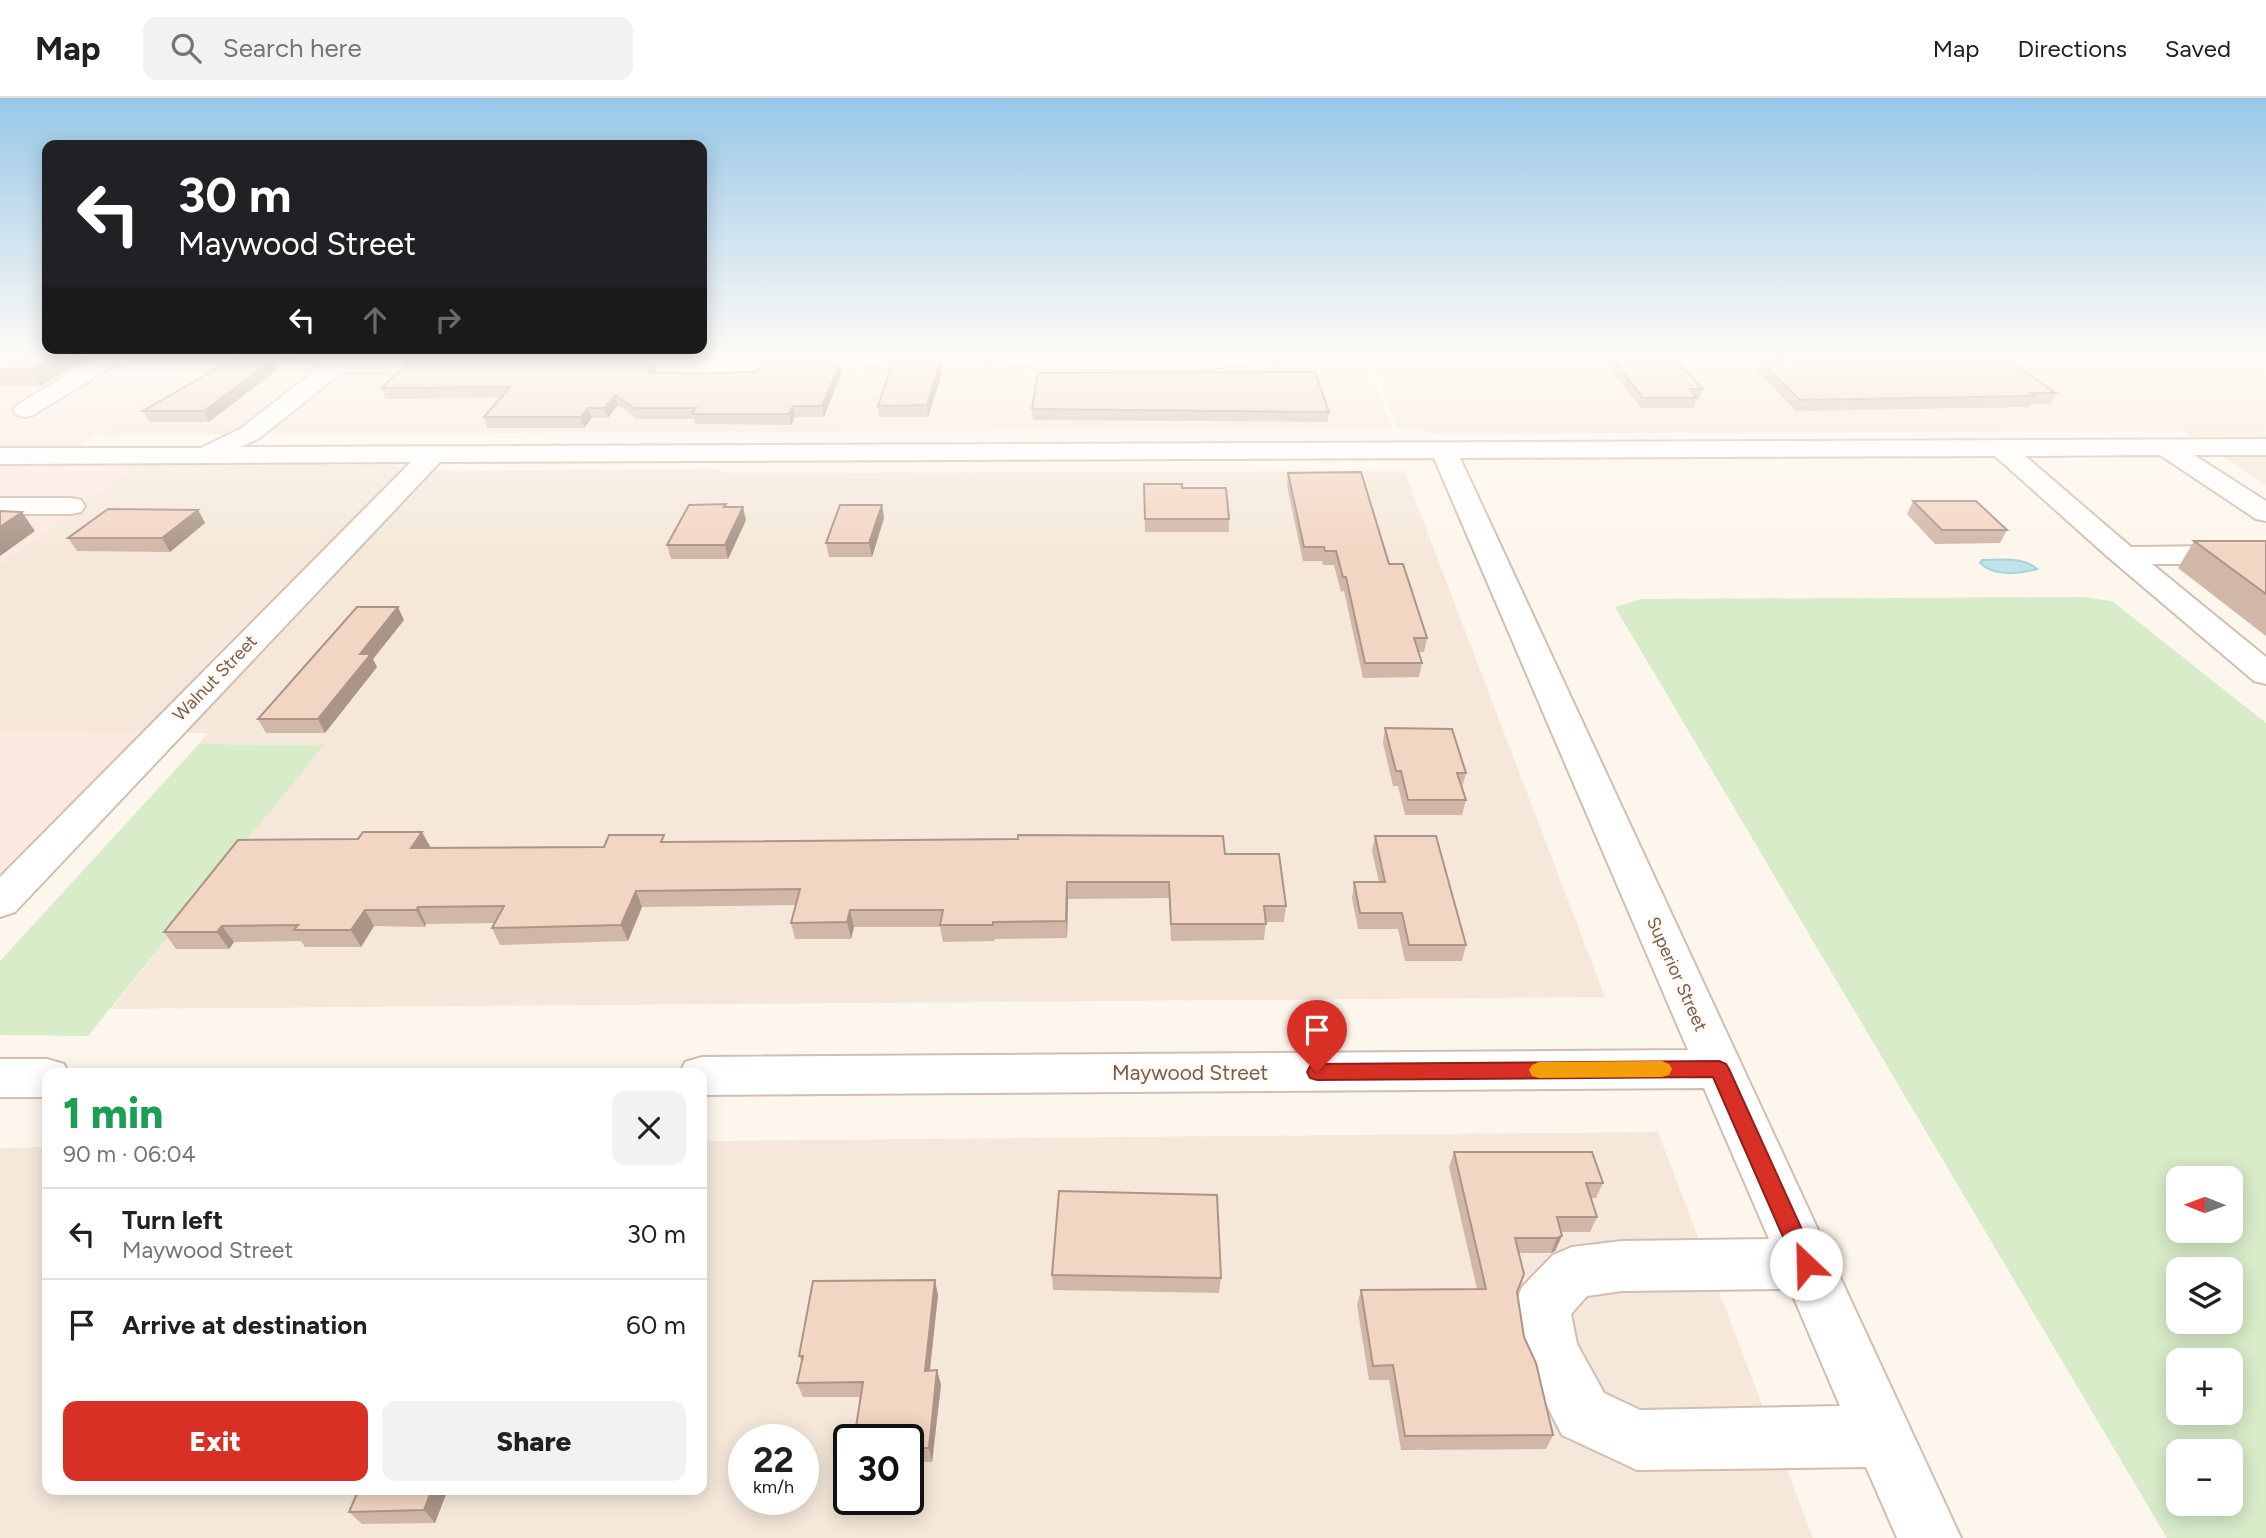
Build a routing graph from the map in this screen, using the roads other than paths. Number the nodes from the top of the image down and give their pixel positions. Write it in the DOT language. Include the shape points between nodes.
graph roads {
  1 [pos="267,420"];
  2 [pos="2166,447"];
  3 [pos="2266,447"];
  4 [pos="2001,448"];
  5 [pos="1443,449"];
  6 [pos="432,455"];
  7 [pos="0,456"];
  8 [pos="201,456"];
  9 [pos="0,506"];
  10 [pos="71,506"];
  11 [pos="2266,513"];
  12 [pos="2219,555"];
  13 [pos="2124,556"];
  14 [pos="2266,674"];
  15 [pos="0,902"];
  16 [pos="1719,1069"];
  17 [pos="707,1076"];
  18 [pos="0,1078"];
  19 [pos="42,1078"];
  20 [pos="1806,1264"];
  21 [pos="1884,1437"];
  22 [pos="1929,1538"];
  1 -- 8 [label="street" via="249,434"];
  2 -- 3 [label="street"];
  2 -- 4 [label="street"];
  2 -- 11 [label="street"];
  4 -- 5 [label="street"];
  4 -- 13 [label="street"];
  5 -- 6 [label="street"];
  5 -- 16 [label="street, Superior Street"];
  6 -- 8 [label="street" via="286,445"];
  6 -- 15 [label="street, Walnut Street"];
  7 -- 8 [label="street"];
  9 -- 10 [label="street"];
  12 -- 13 [label="street"];
  13 -- 14 [label="street"];
  16 -- 17 [label="street, Maywood Street"];
  16 -- 20 [label="street, Superior Street"];
  18 -- 19 [label="street"];
  20 -- 21 [label="street, Superior Street"];
  20 -- 21 [label="street" via="1622,1266 1572,1273 1542,1306 1549,1351 1583,1414 1637,1440"];
  21 -- 22 [label="street, Superior Street"];
}
